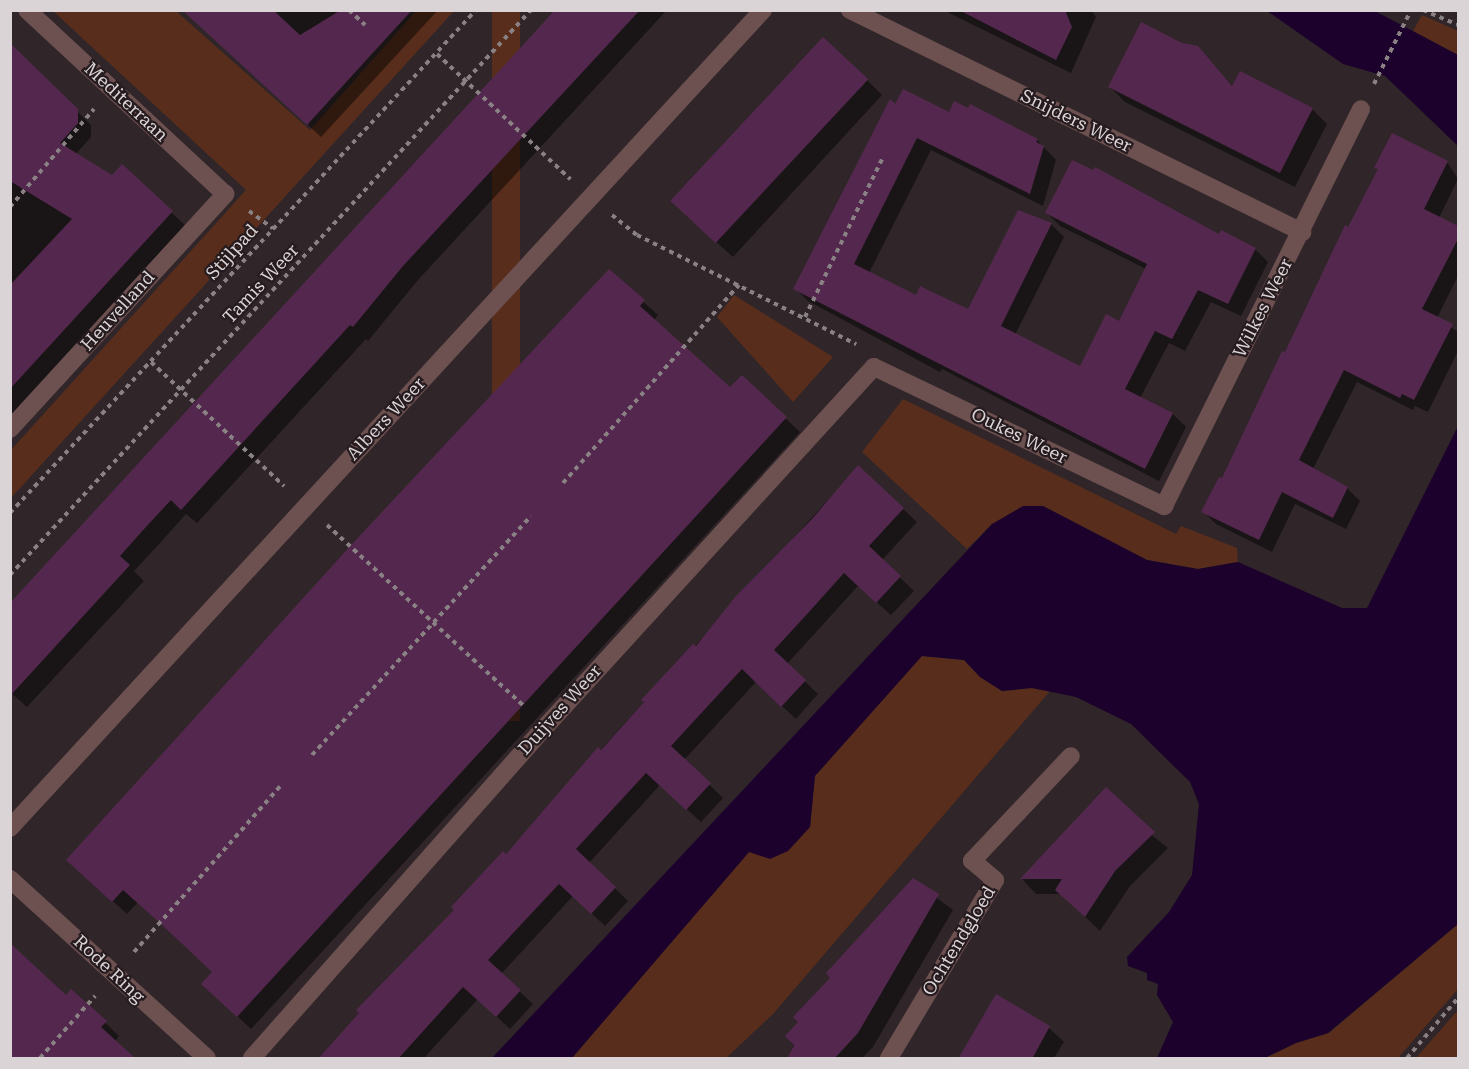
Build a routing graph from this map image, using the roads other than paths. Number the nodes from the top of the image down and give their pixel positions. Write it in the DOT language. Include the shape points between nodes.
graph roads {
  1 [pos="27,10"];
  2 [pos="763,10"];
  3 [pos="850,10"];
  4 [pos="1361,109"];
  5 [pos="225,194"];
  6 [pos="1302,232"];
  7 [pos="874,367"];
  8 [pos="10,429"];
  9 [pos="1164,506"];
  10 [pos="1071,756"];
  11 [pos="10,828"];
  12 [pos="10,879"];
  13 [pos="207,1059"];
  14 [pos="252,1059"];
  15 [pos="889,1059"];
  1 -- 5 [label="street, Mediterraan"];
  2 -- 11 [label="street, Albers Weer"];
  3 -- 6 [label="street, Snijders Weer"];
  4 -- 6 [label="street, Wilkes Weer"];
  5 -- 8 [label="street, Heuvelland"];
  6 -- 9 [label="street, Wilkes Weer"];
  7 -- 9 [label="street, Oukes Weer"];
  7 -- 14 [label="street, Duijves Weer" via="546,726"];
  10 -- 15 [label="street, Ochtendgloed" via="972,861 995,880"];
  12 -- 13 [label="street, Rode Ring"];
}
